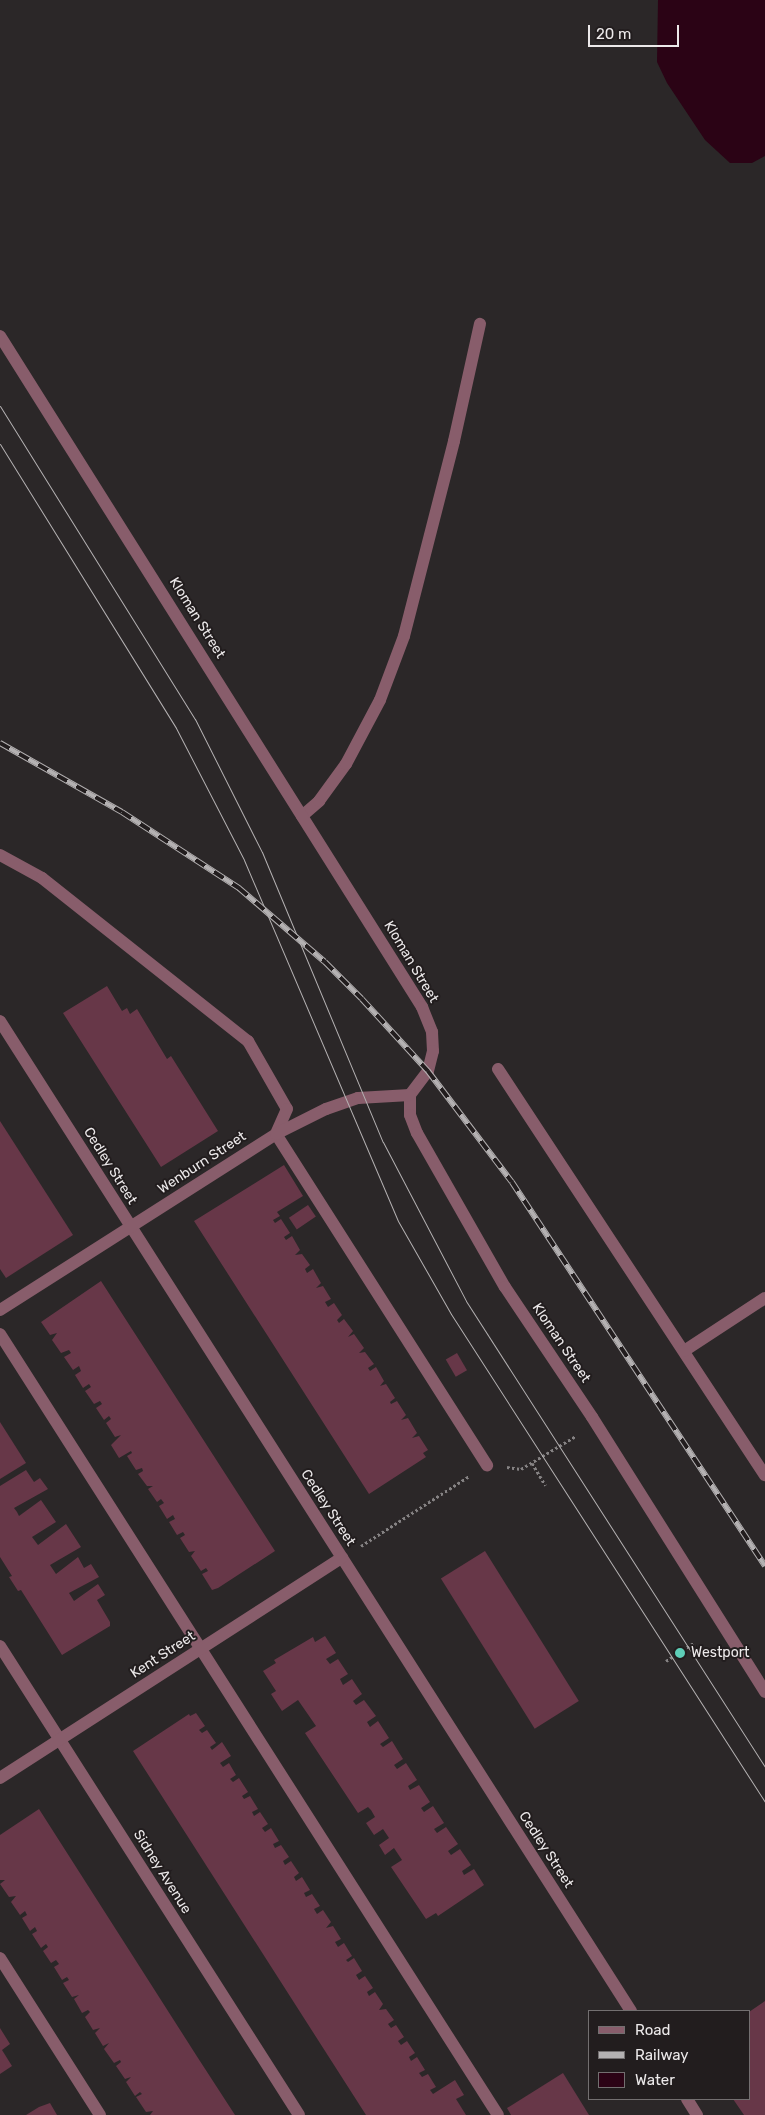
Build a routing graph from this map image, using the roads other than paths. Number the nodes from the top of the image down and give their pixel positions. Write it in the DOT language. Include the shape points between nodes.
graph roads {
  1 [pos="480,324"];
  2 [pos="0,336"];
  3 [pos="302,816"];
  4 [pos="0,855"];
  5 [pos="0,1021"];
  6 [pos="498,1069"];
  7 [pos="410,1095"];
  8 [pos="276,1134"];
  9 [pos="131,1227"];
  10 [pos="765,1298"];
  11 [pos="0,1310"];
  12 [pos="0,1334"];
  13 [pos="684,1351"];
  14 [pos="487,1465"];
  15 [pos="765,1475"];
  16 [pos="342,1558"];
  17 [pos="0,1646"];
  18 [pos="201,1649"];
  19 [pos="765,1692"];
  20 [pos="60,1739"];
  21 [pos="0,1778"];
  22 [pos="0,1958"];
  23 [pos="630,2010"];
  24 [pos="688,2100"];
  25 [pos="100,2115"];
  26 [pos="299,2115"];
  27 [pos="498,2115"];
  28 [pos="697,2115"];
  1 -- 3 [label="street" via="404,636 380,700 346,764 319,801"];
  2 -- 3 [label="street, Kloman Street"];
  3 -- 7 [label="street, Kloman Street" via="422,1007 432,1032 433,1050 428,1072"];
  4 -- 8 [label="street" via="42,878 248,1041 287,1109"];
  5 -- 9 [label="street, Cedley Street"];
  6 -- 13 [label="street"];
  7 -- 8 [label="street, Wenburn Street" via="358,1098 326,1109"];
  7 -- 19 [label="street, Kloman Street" via="410,1115 417,1133 506,1287"];
  8 -- 9 [label="street, Wenburn Street"];
  8 -- 14 [label="street"];
  9 -- 11 [label="street, Wenburn Street"];
  9 -- 16 [label="street, Cedley Street"];
  10 -- 13 [label="street"];
  12 -- 18 [label="street"];
  13 -- 15 [label="street"];
  16 -- 18 [label="street, Kent Street"];
  16 -- 23 [label="street, Cedley Street"];
  17 -- 20 [label="street, Sidney Avenue"];
  18 -- 20 [label="street, Kent Street"];
  18 -- 27 [label="street"];
  20 -- 21 [label="street, Kent Street"];
  20 -- 26 [label="street, Sidney Avenue"];
  22 -- 25 [label="street"];
  24 -- 28 [label="street"];
}
